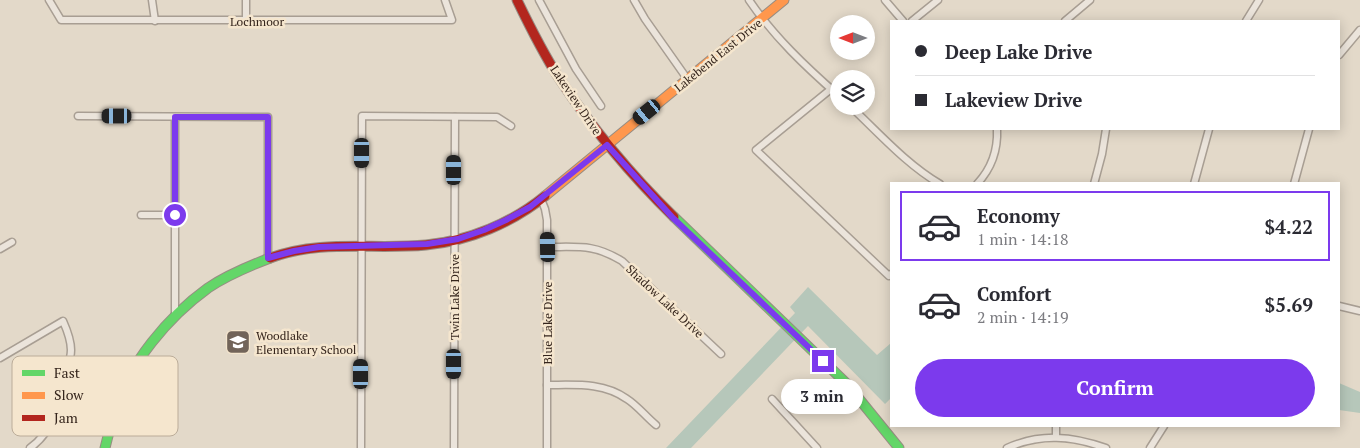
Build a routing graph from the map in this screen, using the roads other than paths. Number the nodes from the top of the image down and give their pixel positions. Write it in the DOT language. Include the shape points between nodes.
graph roads {
  1 [pos="49,0"];
  2 [pos="152,0"];
  3 [pos="246,0"];
  4 [pos="445,0"];
  5 [pos="517,0"];
  6 [pos="539,0"];
  7 [pos="634,0"];
  8 [pos="749,0"];
  9 [pos="784,0"];
  10 [pos="885,0"];
  11 [pos="938,0"];
  12 [pos="1090,0"];
  13 [pos="1259,0"];
  14 [pos="762,18"];
  15 [pos="902,20"];
  16 [pos="913,20"];
  17 [pos="1066,20"];
  18 [pos="1247,20"];
  19 [pos="155,21"];
  20 [pos="246,21"];
  21 [pos="1360,30"];
  22 [pos="1340,54"];
  23 [pos="688,80"];
  24 [pos="830,88"];
  25 [pos="830,90"];
  26 [pos="600,106"];
  27 [pos="859,115"];
  28 [pos="78,116"];
  29 [pos="175,117"];
  30 [pos="455,117"];
  31 [pos="511,126"];
  32 [pos="997,130"];
  33 [pos="1106,130"];
  34 [pos="1209,130"];
  35 [pos="1309,130"];
  36 [pos="607,145"];
  37 [pos="937,182"];
  38 [pos="979,182"];
  39 [pos="1094,182"];
  40 [pos="1195,182"];
  41 [pos="1295,182"];
  42 [pos="540,199"];
  43 [pos="141,215"];
  44 [pos="175,215"];
  45 [pos="454,240"];
  46 [pos="12,242"];
  47 [pos="362,246"];
  48 [pos="548,247"];
  49 [pos="0,249"];
  50 [pos="268,258"];
  51 [pos="890,275"];
  52 [pos="1340,306"];
  53 [pos="1360,311"];
  54 [pos="175,314"];
  55 [pos="721,354"];
  56 [pos="70,356"];
  57 [pos="141,356"];
  58 [pos="0,358"];
  59 [pos="547,385"];
  60 [pos="772,399"];
  61 [pos="656,425"];
  62 [pos="1056,427"];
  63 [pos="1163,427"];
  64 [pos="43,436"];
  65 [pos="1056,437"];
  66 [pos="1082,445"];
  67 [pos="30,448"];
  68 [pos="360,448"];
  69 [pos="454,448"];
  70 [pos="547,448"];
  71 [pos="817,448"];
  72 [pos="899,448"];
  73 [pos="1007,448"];
  74 [pos="1106,448"];
  75 [pos="1150,448"];
  1 -- 19 [label="street, Lochmoor" via="61,20"];
  2 -- 19 [label="street"];
  3 -- 20 [label="street"];
  4 -- 20 [label="street, Lochmoor" via="452,20"];
  5 -- 36 [label="street, Lakeview Drive" via="562,83"];
  6 -- 26 [label="street"];
  7 -- 23 [label="street"];
  8 -- 14 [label="street"];
  9 -- 14 [label="street, Lakebend East Drive"];
  10 -- 15 [label="street"];
  11 -- 16 [label="street"];
  12 -- 17 [label="street"];
  13 -- 18 [label="street"];
  14 -- 23 [label="street, Lakebend East Drive"];
  14 -- 24 [label="street" via="795,56"];
  19 -- 20 [label="street, Lochmoor"];
  21 -- 22 [label="street"];
  23 -- 36 [label="street, Lakebend East Drive"];
  25 -- 51 [label="street" via="756,150"];
  27 -- 37 [label="street" via="918,169"];
  28 -- 29 [label="street"];
  29 -- 44 [label="street"];
  29 -- 50 [label="street" via="268,117"];
  30 -- 31 [label="street" via="497,117"];
  30 -- 45 [label="street, Twin Lake Drive"];
  30 -- 47 [label="street" via="362,116"];
  32 -- 38 [label="street" via="993,159"];
  33 -- 39 [label="street"];
  34 -- 40 [label="street"];
  35 -- 41 [label="street"];
  36 -- 42 [label="street, Lakebend East Drive"];
  36 -- 72 [label="street, Lakeview Drive" via="673,218 847,384"];
  42 -- 45 [label="street, Lakebend East Drive" via="506,220"];
  42 -- 48 [label="street, Blue Lake Drive" via="547,220"];
  43 -- 44 [label="street"];
  44 -- 54 [label="street"];
  45 -- 47 [label="street, Lakebend East Drive"];
  45 -- 69 [label="street, Twin Lake Drive"];
  46 -- 49 [label="street"];
  47 -- 50 [label="street, Lakebend East Drive" via="319,247"];
  47 -- 68 [label="street"];
  48 -- 55 [label="street, Shadow Lake Drive" via="594,248 622,261"];
  48 -- 59 [label="street, Blue Lake Drive"];
  50 -- 54 [label="street, Lakebend East Drive" via="223,278"];
  52 -- 53 [label="street"];
  54 -- 57 [label="street, Lakebend East Drive"];
  56 -- 58 [label="street" via="70,338 63,321"];
  59 -- 61 [label="street" via="586,385 610,390 632,402"];
  59 -- 70 [label="street, Blue Lake Drive"];
  60 -- 71 [label="street"];
  62 -- 65 [label="street"];
  63 -- 75 [label="street"];
  64 -- 67 [label="street"];
  65 -- 66 [label="street"];
  65 -- 73 [label="street"];
  66 -- 74 [label="street"];
}
